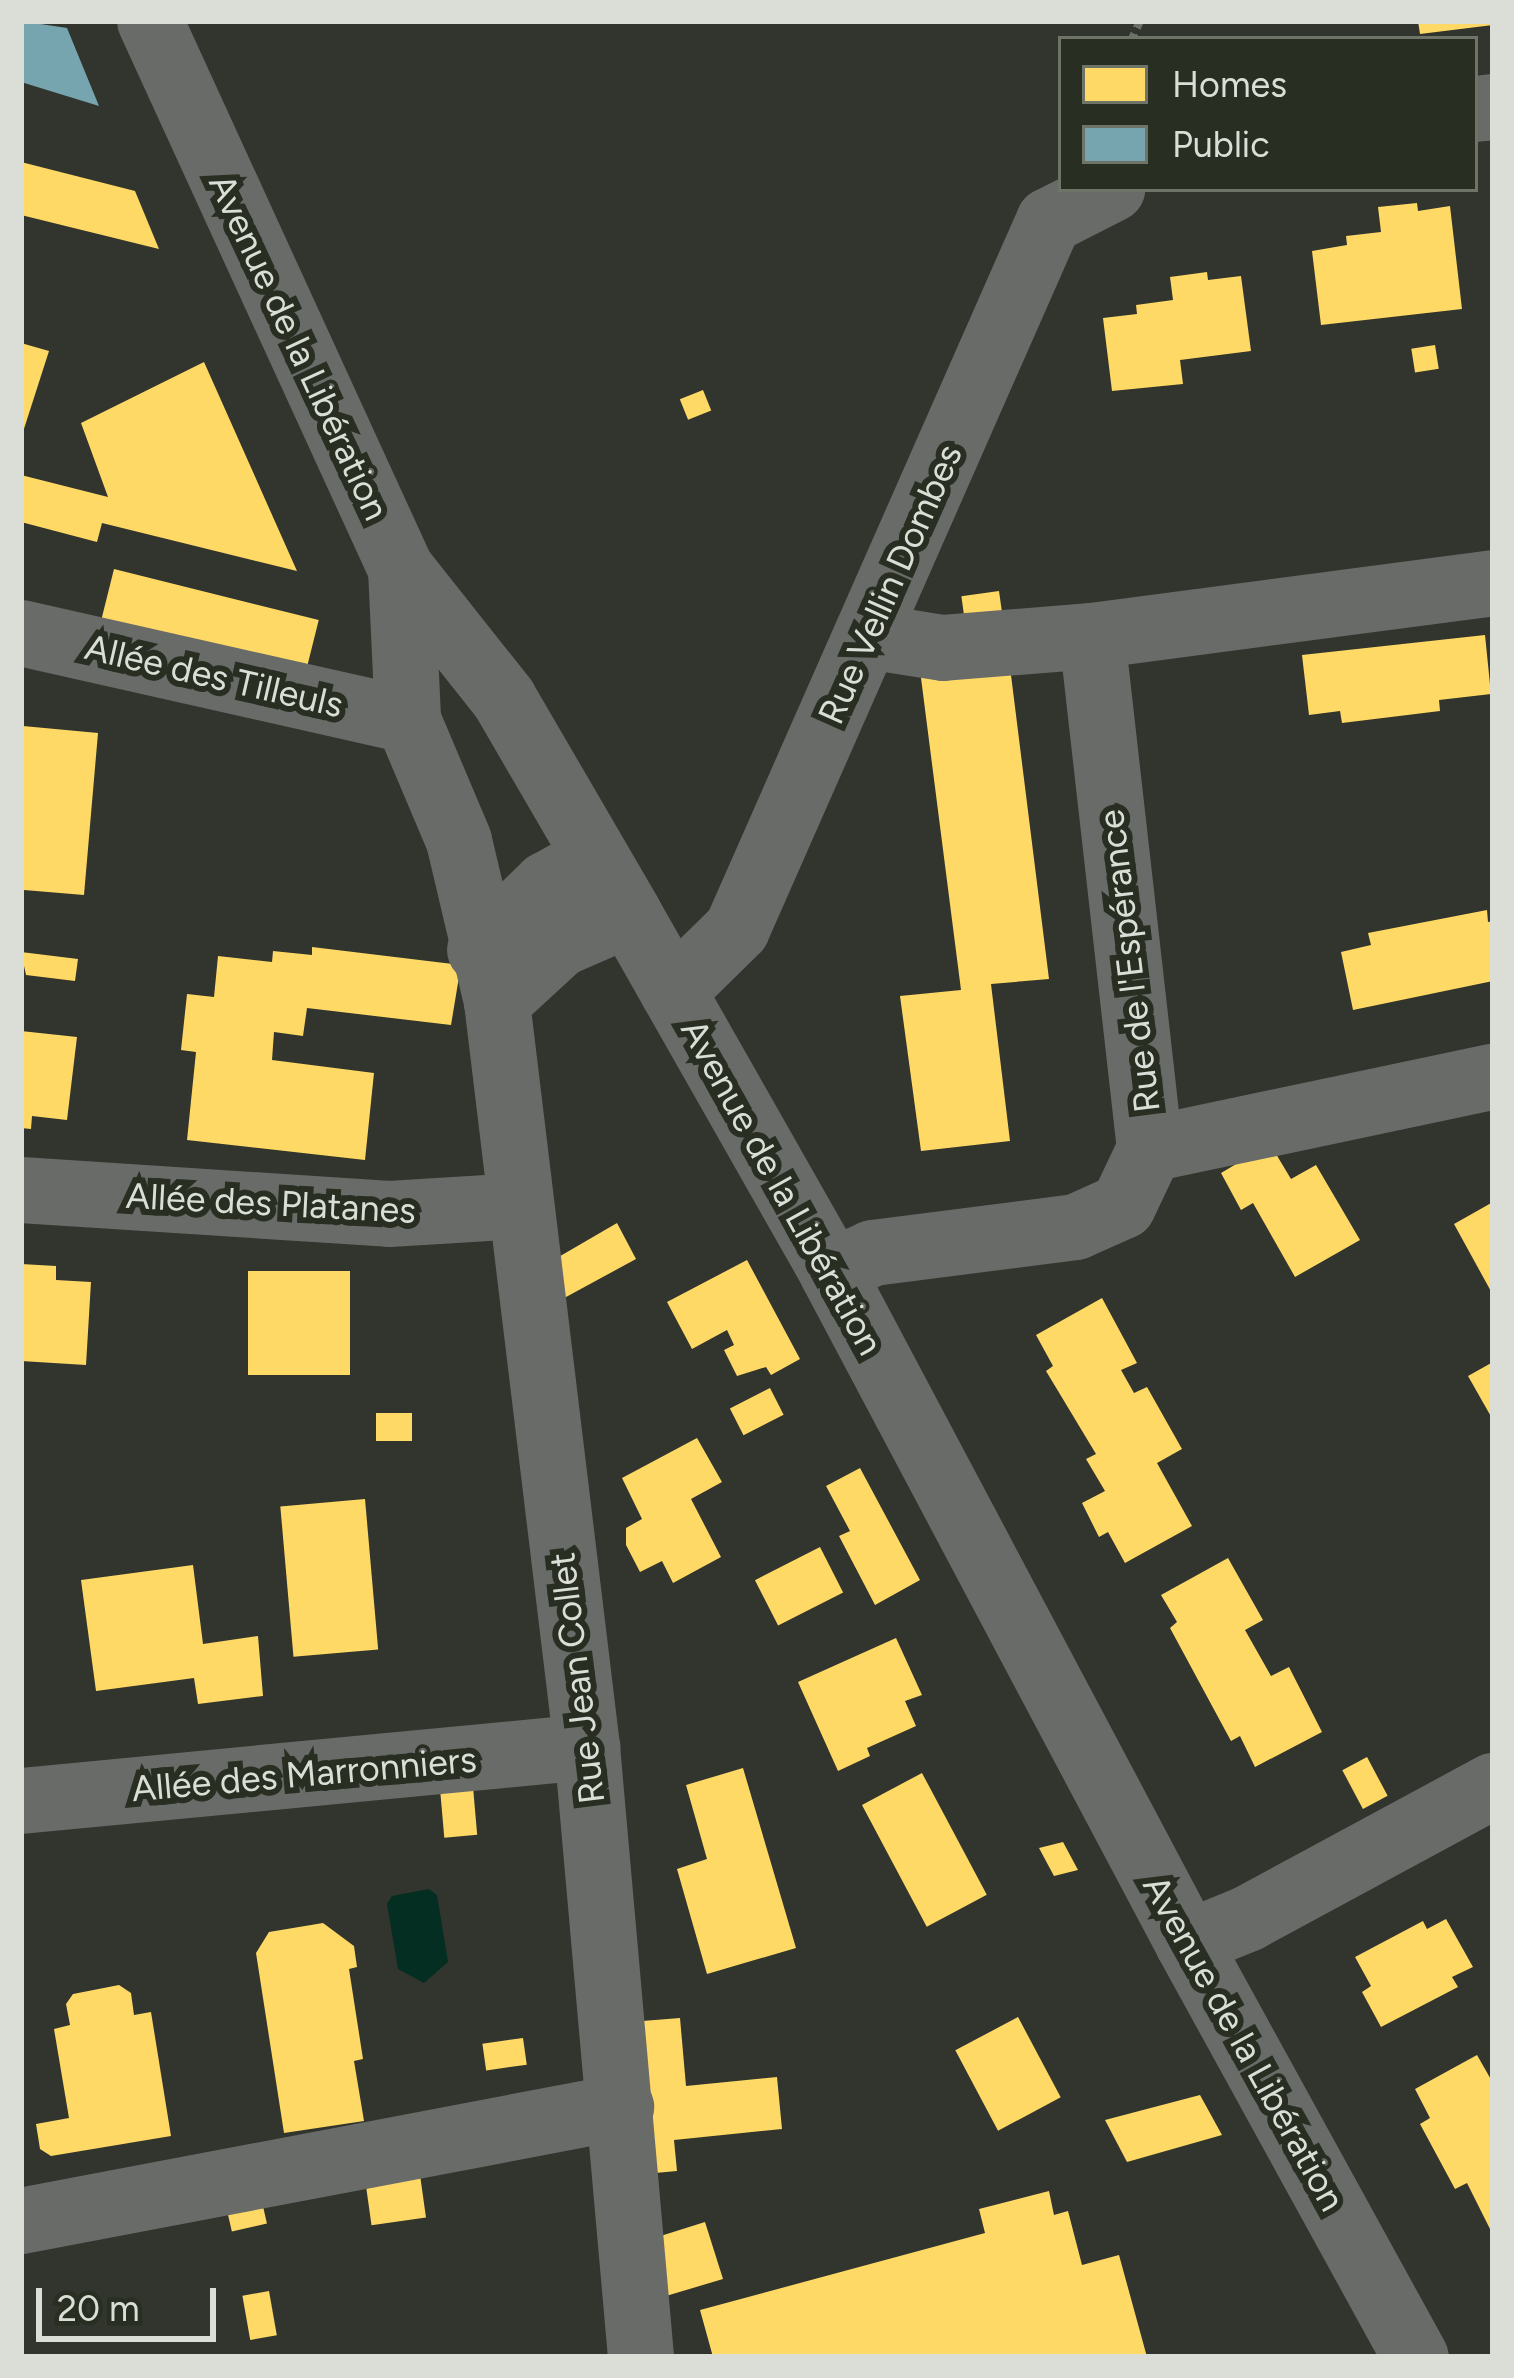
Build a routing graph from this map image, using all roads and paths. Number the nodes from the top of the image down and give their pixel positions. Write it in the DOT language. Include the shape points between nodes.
graph roads {
  1 [pos="150,21"];
  2 [pos="1106,192"];
  3 [pos="401,569"];
  4 [pos="1493,583"];
  5 [pos="21,633"];
  6 [pos="867,636"];
  7 [pos="1091,636"];
  8 [pos="408,720"];
  9 [pos="596,857"];
  10 [pos="629,914"];
  11 [pos="489,976"];
  12 [pos="673,992"];
  13 [pos="1493,1077"];
  14 [pos="1150,1149"];
  15 [pos="21,1190"];
  16 [pos="521,1206"];
  17 [pos="832,1272"];
  18 [pos="586,1747"];
  19 [pos="1493,1786"];
  20 [pos="21,1801"];
  21 [pos="1188,1942"];
  22 [pos="621,2107"];
  23 [pos="21,2222"];
  24 [pos="641,2357"];
  25 [pos="1416,2357"];
  1 -- 3 [label="street, Avenue de la Libération"];
  2 -- 6 [label="street, Rue Vellin Dombes" via="1049,221"];
  3 -- 8 [label="street, Rue Jean Collet"];
  3 -- 9 [label="street, Avenue de la Libération" via="504,699"];
  4 -- 7 [label="street"];
  5 -- 8 [label="street, Allée des Tilleuls"];
  6 -- 7 [label="street" via="943,648"];
  6 -- 12 [label="street, Rue Vellin Dombes" via="737,928"];
  7 -- 14 [label="street, Rue de l'Espérance"];
  8 -- 11 [label="street, Rue Jean Collet" via="459,841"];
  9 -- 10 [label="street, Avenue de la Libération"];
  9 -- 11 [label="street" via="546,885"];
  10 -- 11 [label="street"];
  10 -- 12 [label="street, Avenue de la Libération"];
  11 -- 16 [label="street, Rue Jean Collet"];
  12 -- 17 [label="street, Avenue de la Libération"];
  13 -- 14 [label="street"];
  14 -- 17 [label="street, Rue de l'Espérance" via="1123,1206 1076,1227 873,1253"];
  15 -- 16 [label="street, Allée des Platanes" via="389,1214"];
  16 -- 18 [label="street, Rue Jean Collet"];
  17 -- 21 [label="street, Avenue de la Libération"];
  18 -- 20 [label="street, Allée des Marronniers"];
  18 -- 22 [label="street, Rue Jean Collet"];
  19 -- 21 [label="street" via="1247,1919"];
  21 -- 25 [label="street, Avenue de la Libération"];
  22 -- 23 [label="street"];
  22 -- 24 [label="street, Rue Jean Collet"];
}
